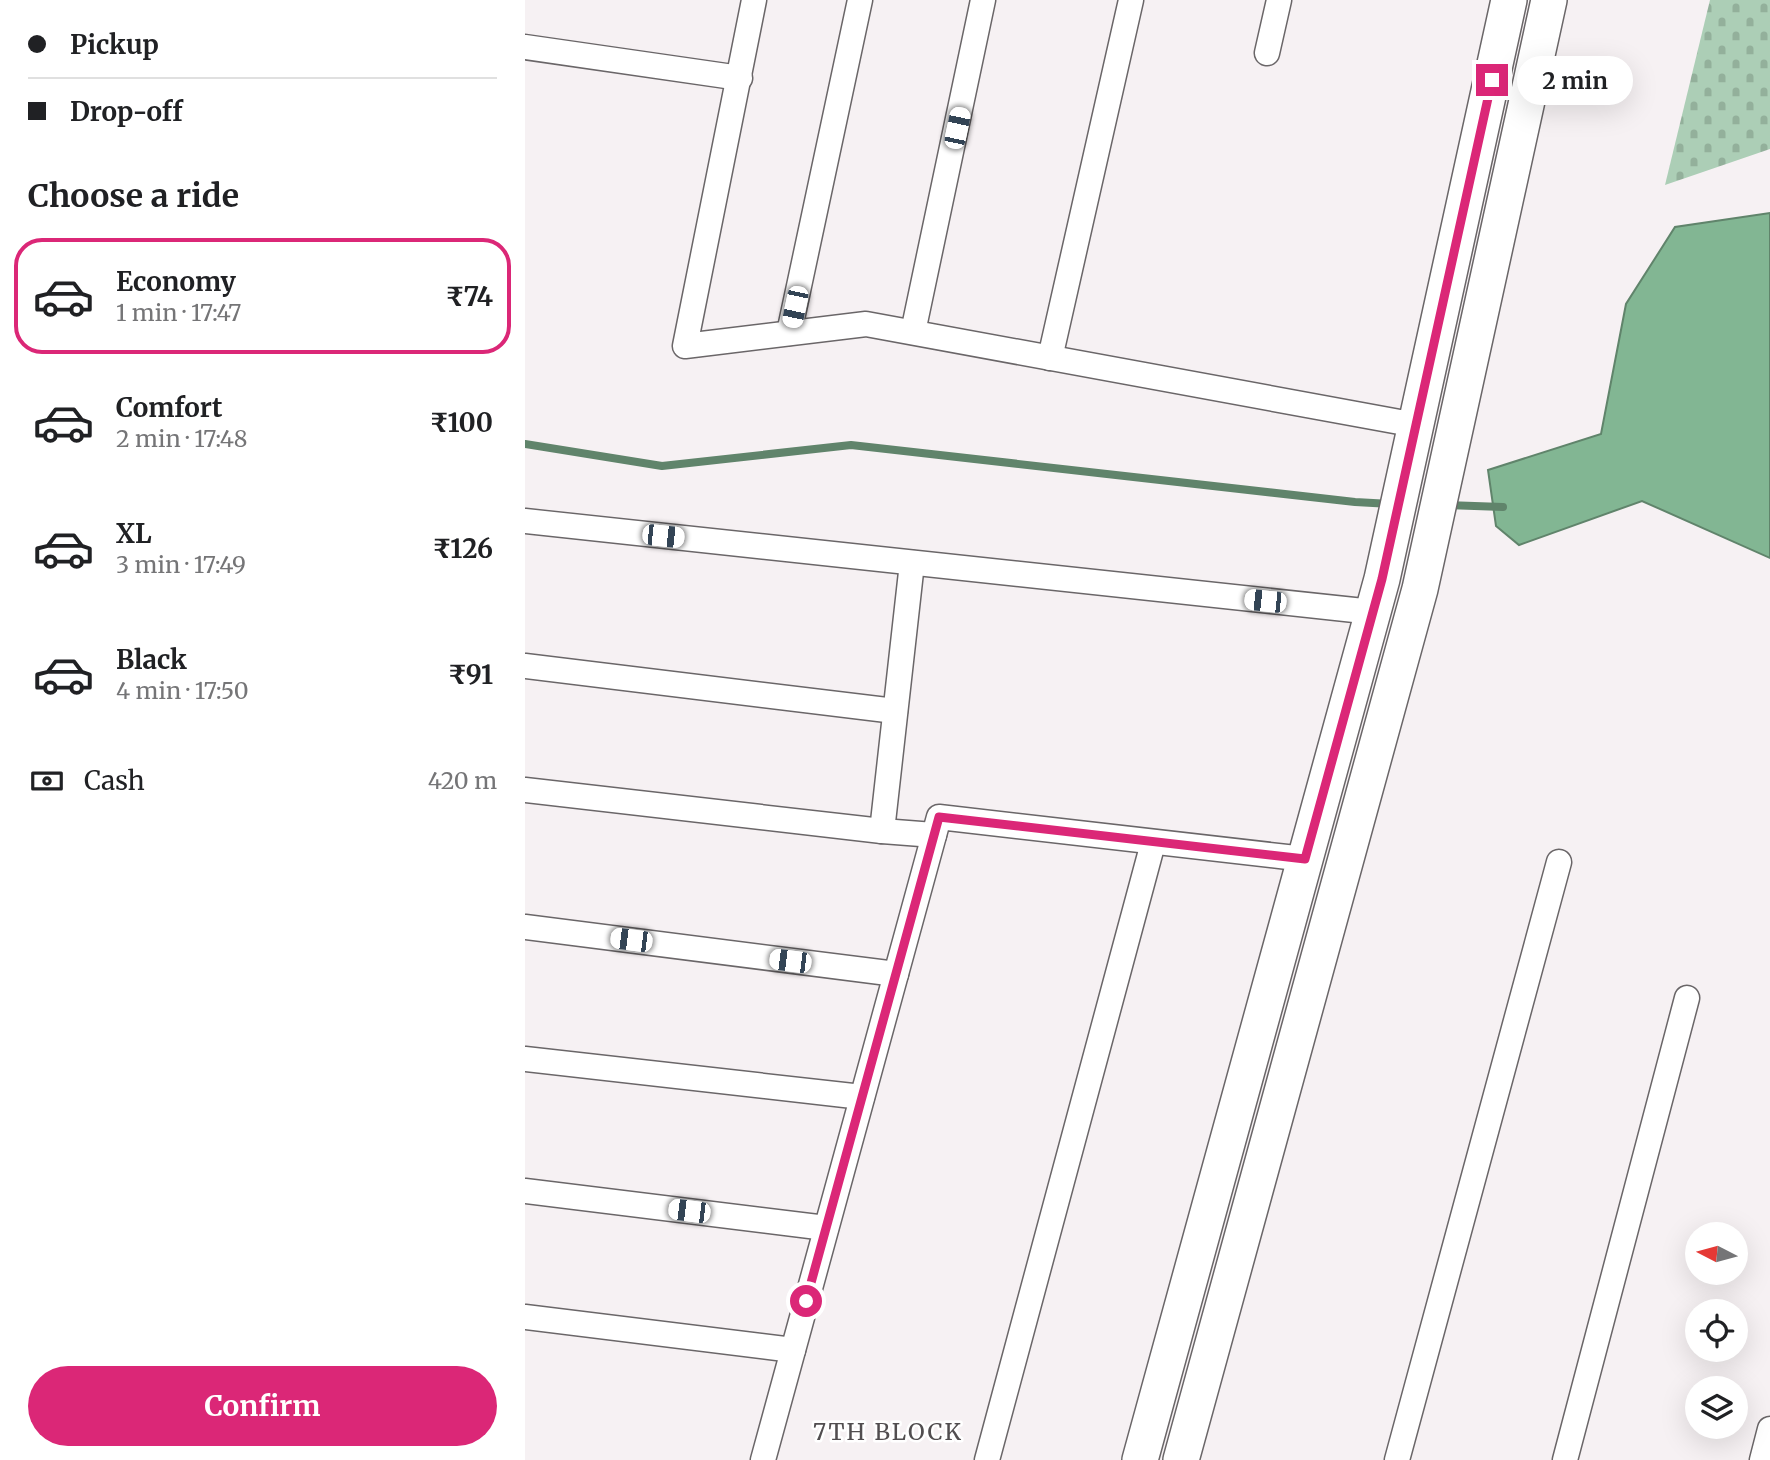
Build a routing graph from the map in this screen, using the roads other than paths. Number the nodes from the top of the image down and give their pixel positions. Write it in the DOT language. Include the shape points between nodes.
graph roads {
  1 [pos="754,0"];
  2 [pos="860,0"];
  3 [pos="983,0"];
  4 [pos="1131,0"];
  5 [pos="1279,0"];
  6 [pos="1509,0"];
  7 [pos="1549,0"];
  8 [pos="525,47"];
  9 [pos="1267,52"];
  10 [pos="740,78"];
  11 [pos="913,332"];
  12 [pos="789,333"];
  13 [pos="1049,358"];
  14 [pos="1413,440"];
  15 [pos="525,521"];
  16 [pos="912,563"];
  17 [pos="1373,612"];
  18 [pos="525,666"];
  19 [pos="895,711"];
  20 [pos="525,790"];
  21 [pos="882,831"];
  22 [pos="934,835"];
  23 [pos="1153,843"];
  24 [pos="1305,859"];
  25 [pos="1559,862"];
  26 [pos="525,927"];
  27 [pos="895,974"];
  28 [pos="1687,998"];
  29 [pos="525,1059"];
  30 [pos="862,1097"];
  31 [pos="525,1191"];
  32 [pos="826,1228"];
  33 [pos="525,1317"];
  34 [pos="793,1350"];
  35 [pos="1770,1429"];
  36 [pos="763,1460"];
  37 [pos="987,1460"];
  38 [pos="1140,1460"];
  39 [pos="1181,1460"];
  40 [pos="1397,1460"];
  41 [pos="1565,1460"];
  42 [pos="1762,1460"];
  1 -- 10 [label="street"];
  2 -- 12 [label="street"];
  3 -- 11 [label="street"];
  4 -- 13 [label="street"];
  5 -- 9 [label="street"];
  6 -- 14 [label="street"];
  7 -- 39 [label="street" via="1420,589"];
  8 -- 10 [label="street"];
  10 -- 12 [label="street" via="685,346"];
  11 -- 12 [label="street" via="866,324"];
  11 -- 13 [label="street"];
  13 -- 14 [label="street"];
  14 -- 17 [label="street"];
  15 -- 16 [label="street"];
  16 -- 17 [label="street"];
  16 -- 19 [label="street"];
  17 -- 24 [label="street"];
  18 -- 19 [label="street"];
  19 -- 21 [label="street"];
  20 -- 21 [label="street"];
  21 -- 22 [label="street"];
  22 -- 23 [label="street" via="939,817"];
  22 -- 27 [label="street"];
  23 -- 24 [label="street"];
  23 -- 37 [label="street"];
  24 -- 38 [label="street"];
  25 -- 40 [label="street"];
  26 -- 27 [label="street"];
  27 -- 30 [label="street"];
  28 -- 41 [label="street"];
  29 -- 30 [label="street"];
  30 -- 32 [label="street"];
  31 -- 32 [label="street"];
  32 -- 34 [label="street"];
  33 -- 34 [label="street"];
  34 -- 36 [label="street"];
  35 -- 42 [label="street"];
}
